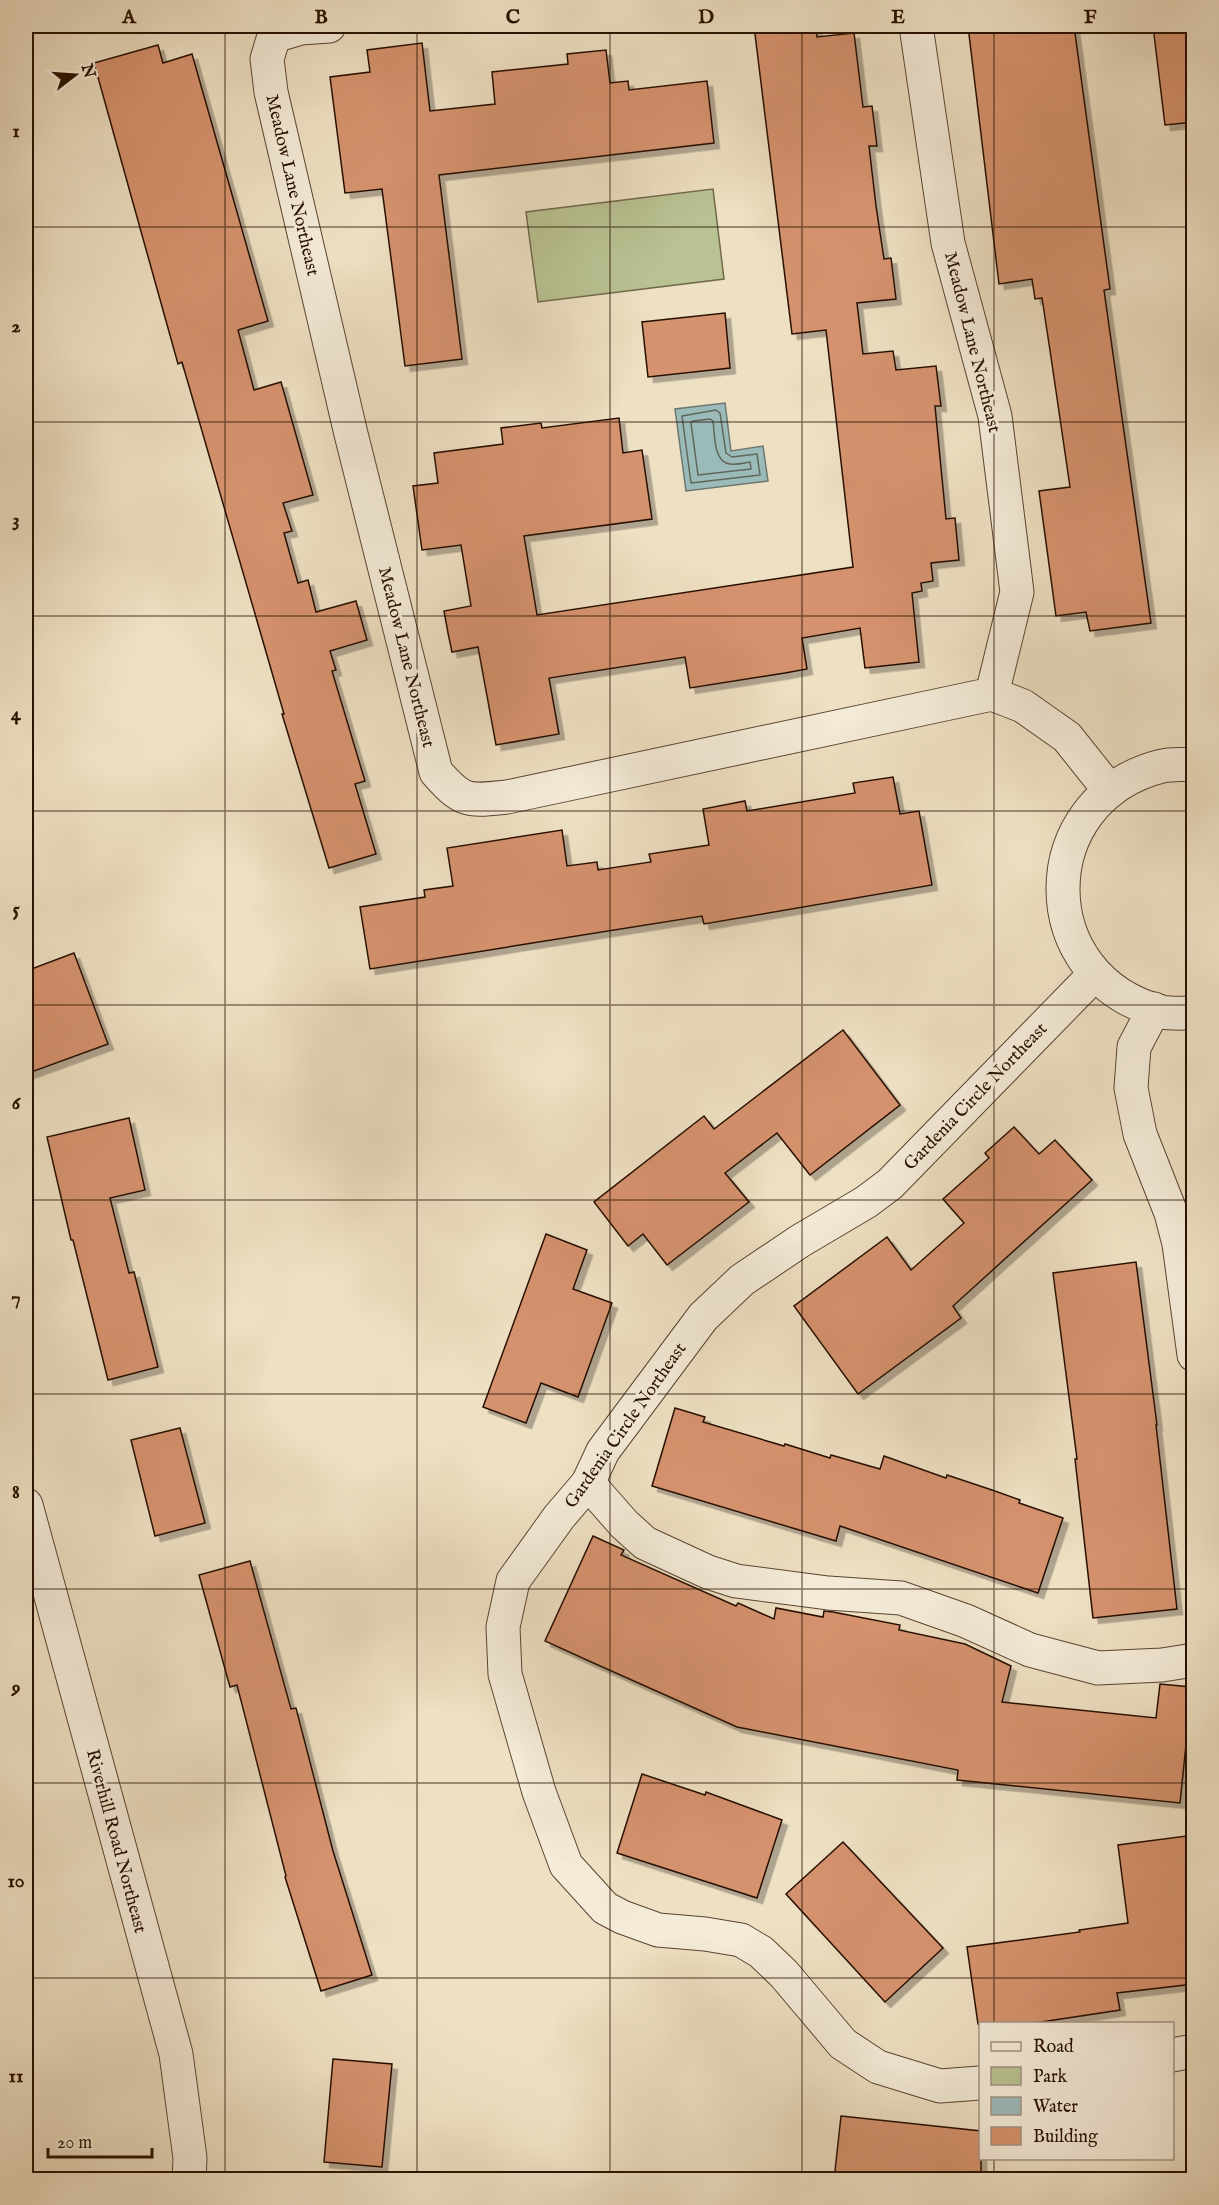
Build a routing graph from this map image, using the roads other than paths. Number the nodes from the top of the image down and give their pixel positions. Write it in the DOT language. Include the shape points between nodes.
graph roads {
  1 [pos="329,26"];
  2 [pos="916,26"];
  3 [pos="992,694"];
  4 [pos="1194,764"];
  5 [pos="1110,791"];
  6 [pos="1095,974"];
  7 [pos="1154,1009"];
  8 [pos="1194,1013"];
  9 [pos="1194,1355"];
  10 [pos="588,1483"];
  11 [pos="26,1505"];
  12 [pos="1194,1660"];
  13 [pos="1194,2051"];
  14 [pos="1174,2055"];
  15 [pos="979,2083"];
  16 [pos="189,2180"];
  1 -- 3 [label="street, Meadow Lane Northeast" via="301,28 274,36 267,59 271,92 436,772 453,792 475,801 507,796"];
  2 -- 3 [label="street, Meadow Lane Northeast" via="948,243 995,416 1017,592"];
  3 -- 5 [label="street" via="1023,706 1067,737"];
  4 -- 5 [label="street" via="1163,765 1128,778"];
  5 -- 6 [label="street" via="1098,800 1075,831 1063,867 1062,906 1073,943"];
  6 -- 7 [label="street" via="1126,999"];
  6 -- 10 [label="street, Gardenia Circle Northeast" via="890,1184 742,1280 703,1317 603,1451"];
  7 -- 8 [label="street"];
  7 -- 9 [label="street" via="1134,1047 1131,1088 1140,1134 1179,1244"];
  10 -- 12 [label="street" via="645,1543 736,1581 901,1598 1030,1650 1098,1668"];
  10 -- 15 [label="street, Gardenia Circle Northeast" via="513,1581 503,1627 505,1674 539,1792 566,1865 605,1908 622,1917 658,1930 741,1940 761,1952 843,2044 878,2067 940,2086"];
  11 -- 16 [label="street, Riverhill Road Northeast" via="176,2054 190,2157"];
  13 -- 14 [label="street"];
}
